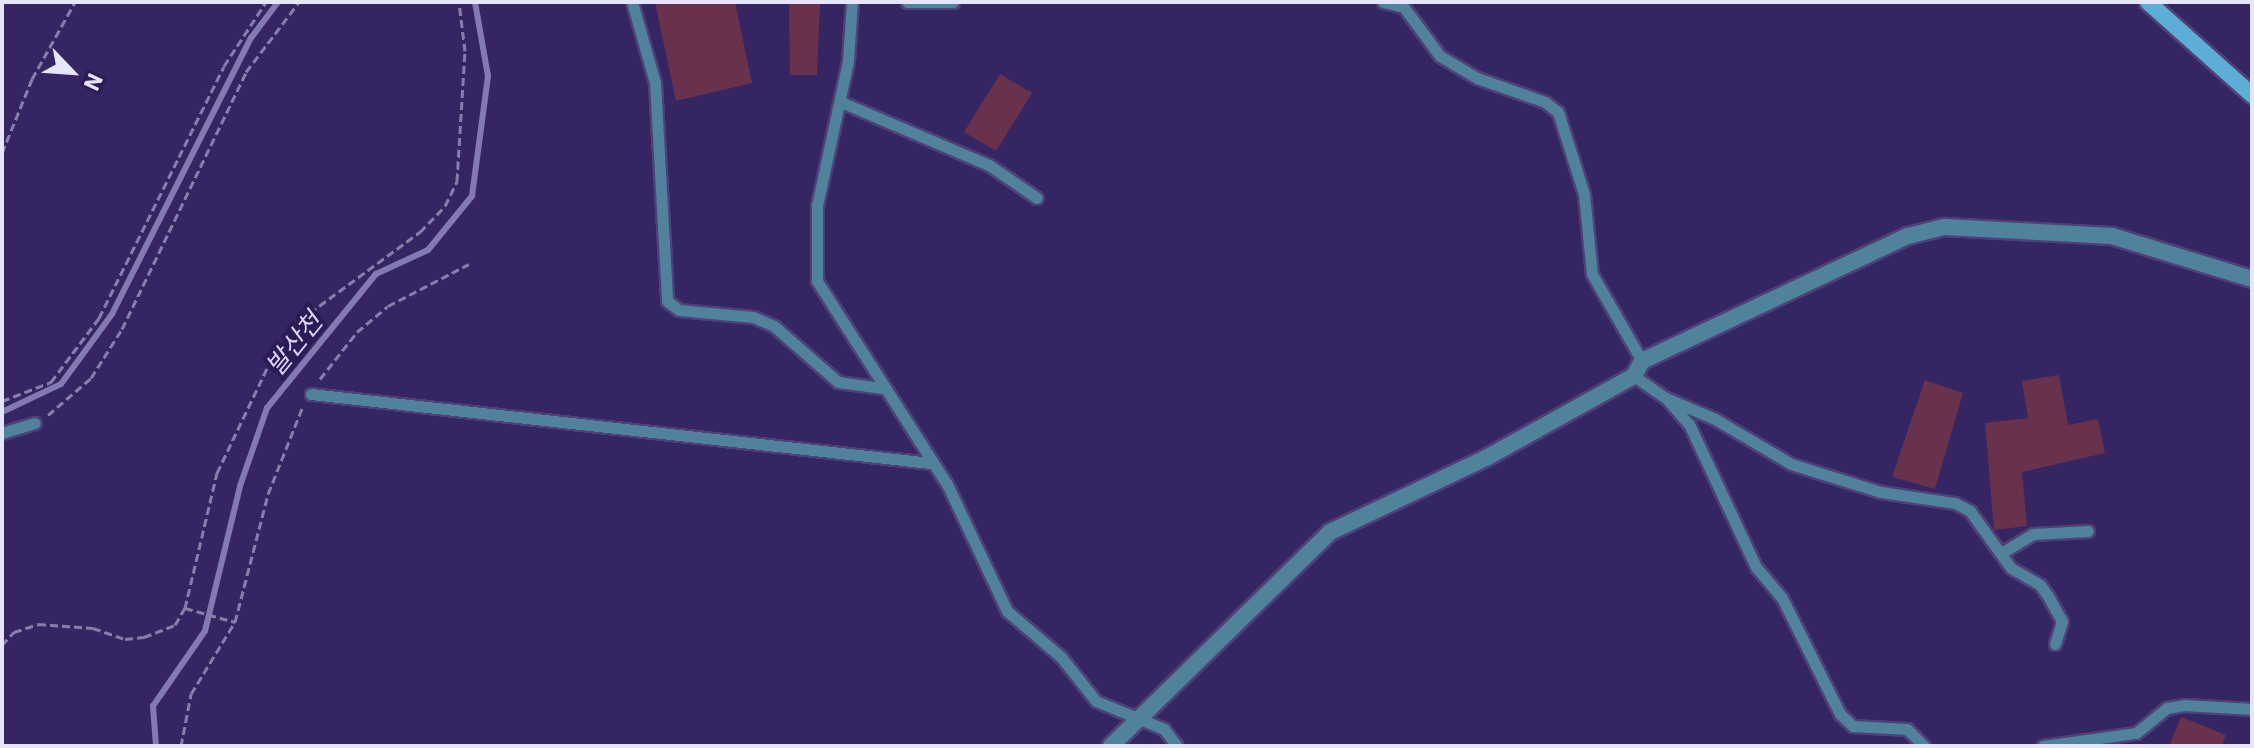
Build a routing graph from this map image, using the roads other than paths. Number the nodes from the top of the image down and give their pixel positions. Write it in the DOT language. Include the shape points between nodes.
graph roads {
  1 [pos="632,2"];
  2 [pos="852,2"];
  3 [pos="907,2"];
  4 [pos="953,2"];
  5 [pos="1383,2"];
  6 [pos="2148,2"];
  7 [pos="1400,4"];
  8 [pos="2252,95"];
  9 [pos="841,102"];
  10 [pos="1037,198"];
  11 [pos="2252,279"];
  12 [pos="1638,368"];
  13 [pos="881,388"];
  14 [pos="311,394"];
  15 [pos="1666,398"];
  16 [pos="34,423"];
  17 [pos="2,433"];
  18 [pos="930,463"];
  19 [pos="2088,531"];
  20 [pos="2003,552"];
  21 [pos="2055,644"];
  22 [pos="2252,709"];
  23 [pos="1138,717"];
  24 [pos="1111,746"];
  25 [pos="1177,746"];
  26 [pos="1924,746"];
  27 [pos="2043,746"];
  1 -- 13 [label="lane" via="655,83 667,301 679,310 753,317 774,326 838,382"];
  2 -- 9 [label="lane"];
  3 -- 4 [label="lane"];
  5 -- 7 [label="lane"];
  6 -- 8 [label="street"];
  7 -- 12 [label="lane" via="1440,56 1477,78 1545,102 1558,112 1584,194 1592,274"];
  9 -- 10 [label="lane" via="989,165"];
  9 -- 13 [label="lane" via="817,205 817,281"];
  11 -- 12 [label="street" via="2112,236 1945,227 1908,236"];
  12 -- 15 [label="lane"];
  12 -- 23 [label="street" via="1486,458 1330,532 1173,689"];
  13 -- 18 [label="lane"];
  14 -- 18 [label="lane"];
  15 -- 20 [label="lane" via="1715,419 1791,464 1881,492 1955,503 1970,511"];
  15 -- 26 [label="lane" via="1689,424 1756,567 1782,598 1840,714 1853,726 1907,729"];
  16 -- 17 [label="lane"];
  18 -- 23 [label="lane" via="947,484 1007,611 1061,657 1096,701 1113,713"];
  19 -- 20 [label="lane" via="2033,534"];
  20 -- 21 [label="lane" via="2011,568 2048,596 2062,621"];
  22 -- 27 [label="lane" via="2167,708 2136,733"];
  23 -- 24 [label="street"];
  23 -- 25 [label="lane" via="1164,729"];
}
